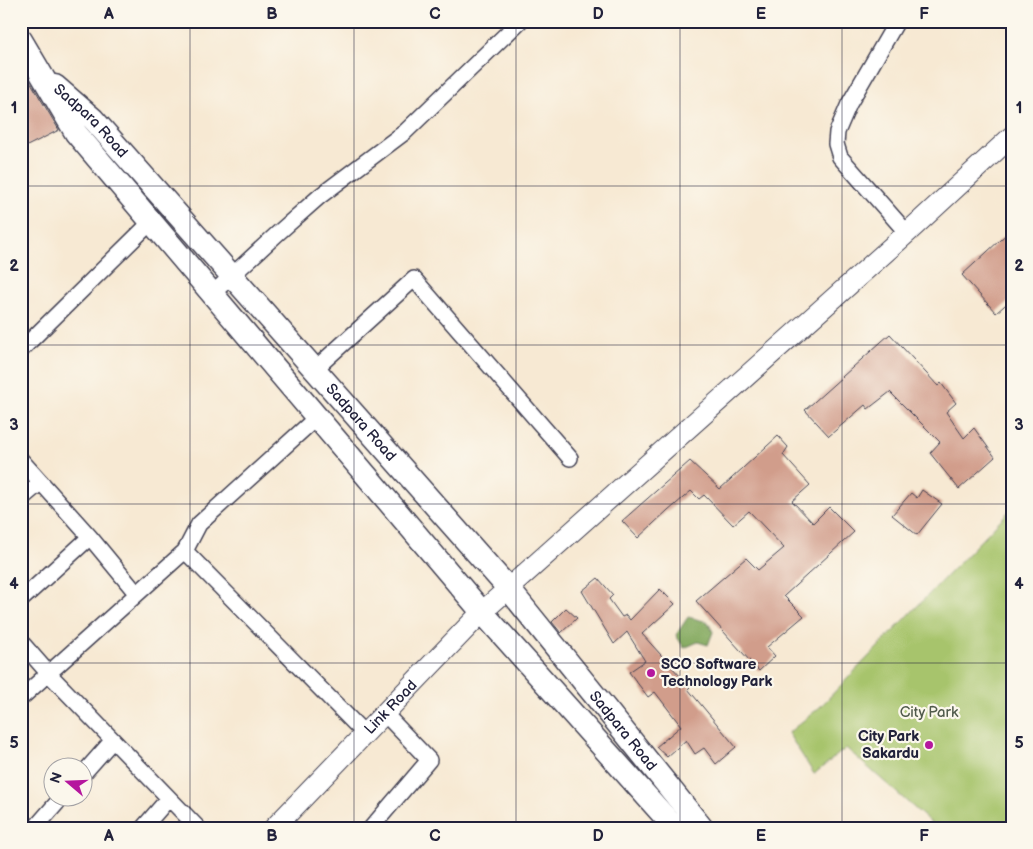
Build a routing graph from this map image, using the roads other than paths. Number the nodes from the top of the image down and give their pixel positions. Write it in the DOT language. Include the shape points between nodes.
graph roads {
  1 [pos="520,21"];
  2 [pos="897,21"];
  3 [pos="21,40"];
  4 [pos="40,74"];
  5 [pos="1012,136"];
  6 [pos="151,222"];
  7 [pos="907,233"];
  8 [pos="231,275"];
  9 [pos="212,294"];
  10 [pos="21,350"];
  11 [pos="315,369"];
  12 [pos="317,417"];
  13 [pos="570,458"];
  14 [pos="21,460"];
  15 [pos="41,482"];
  16 [pos="21,499"];
  17 [pos="90,537"];
  18 [pos="186,551"];
  19 [pos="508,588"];
  20 [pos="137,594"];
  21 [pos="21,600"];
  22 [pos="482,612"];
  23 [pos="21,642"];
  24 [pos="49,674"];
  25 [pos="21,698"];
  26 [pos="385,714"];
  27 [pos="365,734"];
  28 [pos="114,740"];
  29 [pos="92,764"];
  30 [pos="170,798"];
  31 [pos="54,806"];
  32 [pos="35,828"];
  33 [pos="143,828"];
  34 [pos="198,828"];
  35 [pos="274,828"];
  36 [pos="371,828"];
  37 [pos="675,828"];
  38 [pos="702,828"];
  1 -- 8 [label="street" via="405,132 320,196"];
  2 -- 7 [label="street" via="849,104 836,132 836,144 840,157"];
  3 -- 4 [label="main road"];
  4 -- 6 [label="main road, Sadpara Road" via="76,133"];
  4 -- 8 [label="main road, Sadpara Road" via="92,118"];
  5 -- 7 [label="main road, Link Road"];
  6 -- 9 [label="main road, Sadpara Road"];
  6 -- 10 [label="street"];
  7 -- 19 [label="main road, Link Road"];
  8 -- 9 [label="street"];
  8 -- 11 [label="main road, Sadpara Road"];
  9 -- 12 [label="main road, Sadpara Road"];
  11 -- 13 [label="street" via="414,279"];
  11 -- 19 [label="main road, Sadpara Road"];
  12 -- 18 [label="street" via="199,524"];
  12 -- 22 [label="main road, Sadpara Road"];
  14 -- 15 [label="street"];
  15 -- 16 [label="street"];
  15 -- 17 [label="street"];
  17 -- 20 [label="street"];
  17 -- 21 [label="street"];
  18 -- 20 [label="street"];
  18 -- 27 [label="street"];
  19 -- 22 [label="main road, Link Road"];
  19 -- 38 [label="main road, Sadpara Road"];
  20 -- 24 [label="street"];
  22 -- 26 [label="main road, Link Road"];
  22 -- 37 [label="main road, Sadpara Road"];
  23 -- 24 [label="street"];
  24 -- 25 [label="street"];
  24 -- 28 [label="street"];
  26 -- 27 [label="main road, Link Road"];
  26 -- 36 [label="street" via="429,760"];
  27 -- 35 [label="main road, Link Road"];
  28 -- 29 [label="street"];
  28 -- 30 [label="street"];
  30 -- 33 [label="street"];
  30 -- 34 [label="street"];
  31 -- 32 [label="street"];
}
